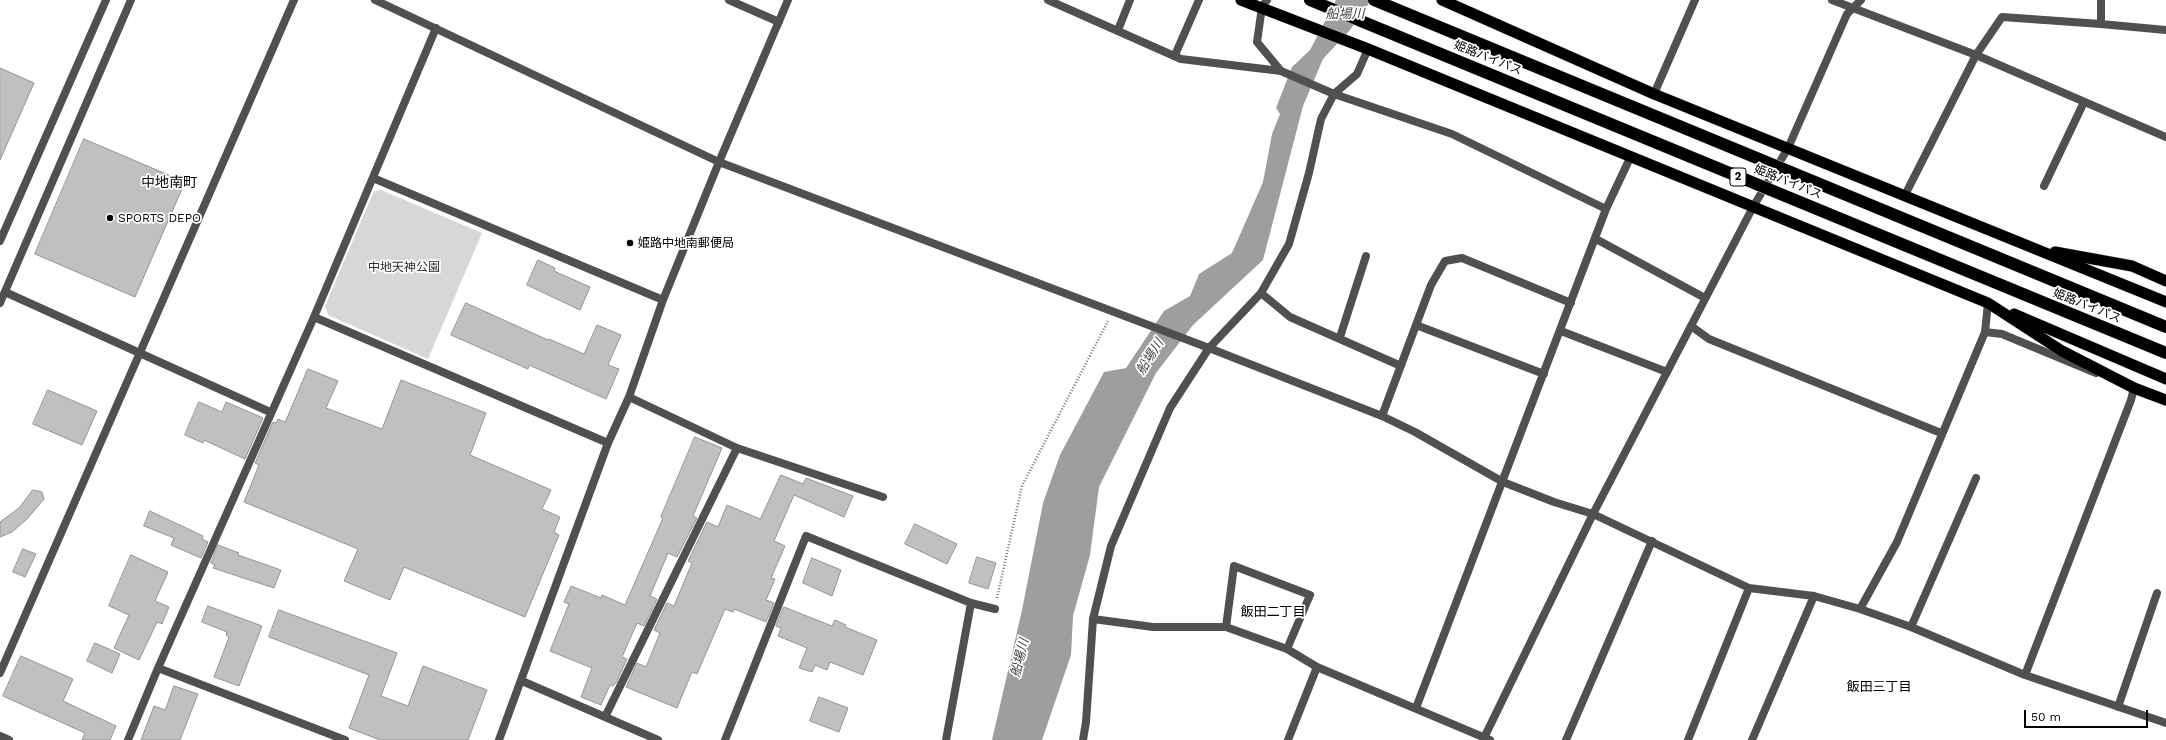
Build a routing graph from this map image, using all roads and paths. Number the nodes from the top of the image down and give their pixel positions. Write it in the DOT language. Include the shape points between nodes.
graph roads {
  1 [pos="106,0"];
  2 [pos="131,0"];
  3 [pos="294,0"];
  4 [pos="375,0"];
  5 [pos="729,0"];
  6 [pos="788,0"];
  7 [pos="1048,0"];
  8 [pos="1130,0"];
  9 [pos="1199,0"];
  10 [pos="1241,0"];
  11 [pos="1310,0"];
  12 [pos="1374,0"];
  13 [pos="1442,0"];
  14 [pos="1695,0"];
  15 [pos="1832,0"];
  16 [pos="1861,0"];
  17 [pos="2101,0"];
  18 [pos="1264,4"];
  19 [pos="1854,7"];
  20 [pos="779,22"];
  21 [pos="2101,24"];
  22 [pos="436,28"];
  23 [pos="1118,30"];
  24 [pos="2166,30"];
  25 [pos="1368,49"];
  26 [pos="1976,54"];
  27 [pos="1175,55"];
  28 [pos="1280,71"];
  29 [pos="1334,94"];
  30 [pos="1654,94"];
  31 [pos="2084,102"];
  32 [pos="2166,137"];
  33 [pos="1788,148"];
  34 [pos="1630,158"];
  35 [pos="719,162"];
  36 [pos="373,178"];
  37 [pos="2044,186"];
  38 [pos="1905,195"];
  39 [pos="1753,207"];
  40 [pos="1606,209"];
  41 [pos="1596,239"];
  42 [pos="0,241"];
  43 [pos="2029,247"];
  44 [pos="1366,256"];
  45 [pos="2166,281"];
  46 [pos="5,292"];
  47 [pos="1261,293"];
  48 [pos="1705,298"];
  49 [pos="663,300"];
  50 [pos="2166,302"];
  51 [pos="0,303"];
  52 [pos="1572,303"];
  53 [pos="1988,303"];
  54 [pos="1113,312"];
  55 [pos="314,317"];
  56 [pos="1416,325"];
  57 [pos="1691,326"];
  58 [pos="2166,327"];
  59 [pos="1561,331"];
  60 [pos="1985,332"];
  61 [pos="1340,338"];
  62 [pos="1210,348"];
  63 [pos="140,353"];
  64 [pos="2166,353"];
  65 [pos="1401,366"];
  66 [pos="1667,372"];
  67 [pos="1544,374"];
  68 [pos="2166,379"];
  69 [pos="2134,388"];
  70 [pos="629,397"];
  71 [pos="2166,400"];
  72 [pos="270,412"];
  73 [pos="1382,416"];
  74 [pos="1942,433"];
  75 [pos="608,443"];
  76 [pos="737,448"];
  77 [pos="1976,478"];
  78 [pos="1503,482"];
  79 [pos="883,497"];
  80 [pos="1593,514"];
  81 [pos="1652,541"];
  82 [pos="1749,588"];
  83 [pos="2157,593"];
  84 [pos="1814,596"];
  85 [pos="971,603"];
  86 [pos="1860,608"];
  87 [pos="994,609"];
  88 [pos="1093,619"];
  89 [pos="1226,627"];
  90 [pos="1911,627"];
  91 [pos="1287,649"];
  92 [pos="1317,667"];
  93 [pos="158,668"];
  94 [pos="0,673"];
  95 [pos="2025,675"];
  96 [pos="522,682"];
  97 [pos="2118,707"];
  98 [pos="1416,708"];
  99 [pos="605,717"];
  100 [pos="2166,723"];
  101 [pos="0,736"];
  102 [pos="1486,739"];
  103 [pos="9,740"];
  104 [pos="128,740"];
  105 [pos="345,740"];
  106 [pos="499,740"];
  107 [pos="658,740"];
  108 [pos="725,740"];
  109 [pos="946,740"];
  110 [pos="1083,740"];
  111 [pos="1288,740"];
  112 [pos="1566,740"];
  113 [pos="1688,740"];
  114 [pos="1752,740"];
  1 -- 42 [label="street"];
  2 -- 46 [label="street"];
  3 -- 63 [label="street"];
  4 -- 22 [label="street"];
  5 -- 20 [label="street"];
  6 -- 20 [label="street"];
  7 -- 23 [label="street"];
  8 -- 23 [label="street"];
  9 -- 27 [label="street"];
  10 -- 18 [label="highway"];
  11 -- 64 [label="highway, 姫路バイパス / 2, bridge"];
  12 -- 58 [label="highway, 姫路バイパス / 2, bridge"];
  13 -- 30 [label="highway"];
  14 -- 30 [label="street"];
  15 -- 19 [label="street"];
  16 -- 19 [label="street"];
  17 -- 21 [label="street"];
  18 -- 25 [label="highway"];
  18 -- 28 [label="street" via="1257,42"];
  19 -- 26 [label="street"];
  19 -- 33 [label="street" via="1847,14"];
  20 -- 35 [label="street"];
  21 -- 24 [label="street"];
  21 -- 26 [label="street" via="2002,17"];
  22 -- 35 [label="street"];
  22 -- 36 [label="street"];
  23 -- 27 [label="street"];
  25 -- 29 [label="street" via="1357,74"];
  25 -- 34 [label="highway"];
  26 -- 31 [label="street"];
  26 -- 38 [label="street"];
  27 -- 28 [label="street" via="1181,59"];
  28 -- 29 [label="street"];
  29 -- 40 [label="street" via="1452,134"];
  29 -- 47 [label="street" via="1321,119 1289,244"];
  30 -- 33 [label="highway"];
  31 -- 32 [label="street"];
  31 -- 37 [label="street"];
  33 -- 38 [label="highway"];
  33 -- 39 [label="street"];
  34 -- 39 [label="highway"];
  34 -- 40 [label="street"];
  35 -- 49 [label="street"];
  35 -- 54 [label="street"];
  36 -- 49 [label="street"];
  36 -- 55 [label="street"];
  38 -- 43 [label="highway"];
  39 -- 48 [label="street"];
  39 -- 53 [label="highway"];
  40 -- 41 [label="street"];
  41 -- 48 [label="street"];
  41 -- 52 [label="street"];
  43 -- 45 [label="highway" via="2132,266"];
  43 -- 50 [label="highway"];
  44 -- 61 [label="street"];
  46 -- 51 [label="street"];
  46 -- 63 [label="street"];
  47 -- 61 [label="street" via="1290,316"];
  47 -- 62 [label="street"];
  48 -- 57 [label="street"];
  49 -- 70 [label="street"];
  52 -- 56 [label="street" via="1462,258 1445,261 1431,285"];
  52 -- 59 [label="street"];
  53 -- 60 [label="street"];
  53 -- 68 [label="highway"];
  53 -- 69 [label="highway" via="2062,352"];
  54 -- 62 [label="street"];
  54 -- 87 [label="path" via="1022,486"];
  55 -- 72 [label="street"];
  55 -- 75 [label="street"];
  56 -- 65 [label="street"];
  56 -- 67 [label="street"];
  57 -- 66 [label="street"];
  57 -- 74 [label="street" via="1710,339"];
  59 -- 66 [label="street"];
  59 -- 67 [label="street"];
  60 -- 69 [label="street" via="2002,334"];
  60 -- 74 [label="street"];
  61 -- 65 [label="street"];
  62 -- 73 [label="street"];
  62 -- 88 [label="street" via="1170,408 1110,546"];
  63 -- 72 [label="street"];
  63 -- 94 [label="street"];
  65 -- 73 [label="street"];
  66 -- 80 [label="street"];
  67 -- 78 [label="street"];
  69 -- 71 [label="highway"];
  69 -- 95 [label="street"];
  70 -- 75 [label="street"];
  70 -- 76 [label="street"];
  72 -- 93 [label="street"];
  73 -- 78 [label="street"];
  74 -- 86 [label="street" via="1897,542"];
  75 -- 96 [label="street"];
  76 -- 79 [label="street"];
  76 -- 99 [label="street"];
  77 -- 90 [label="street"];
  78 -- 80 [label="street"];
  78 -- 98 [label="street"];
  80 -- 81 [label="street"];
  80 -- 102 [label="street"];
  81 -- 82 [label="street"];
  81 -- 112 [label="street"];
  82 -- 84 [label="street"];
  82 -- 113 [label="street"];
  83 -- 97 [label="street"];
  84 -- 86 [label="street"];
  84 -- 114 [label="street"];
  85 -- 87 [label="street"];
  85 -- 108 [label="street" via="806,536"];
  85 -- 109 [label="street"];
  86 -- 90 [label="street"];
  88 -- 89 [label="street" via="1153,627"];
  88 -- 110 [label="street"];
  89 -- 91 [label="street"];
  89 -- 91 [label="street" via="1234,566 1310,594"];
  90 -- 95 [label="street"];
  91 -- 92 [label="street"];
  92 -- 98 [label="street"];
  92 -- 111 [label="street"];
  93 -- 104 [label="street"];
  93 -- 105 [label="street"];
  95 -- 97 [label="street"];
  96 -- 99 [label="street"];
  96 -- 106 [label="street"];
  97 -- 100 [label="street"];
  98 -- 102 [label="street"];
  99 -- 107 [label="street"];
  101 -- 103 [label="street"];
}
